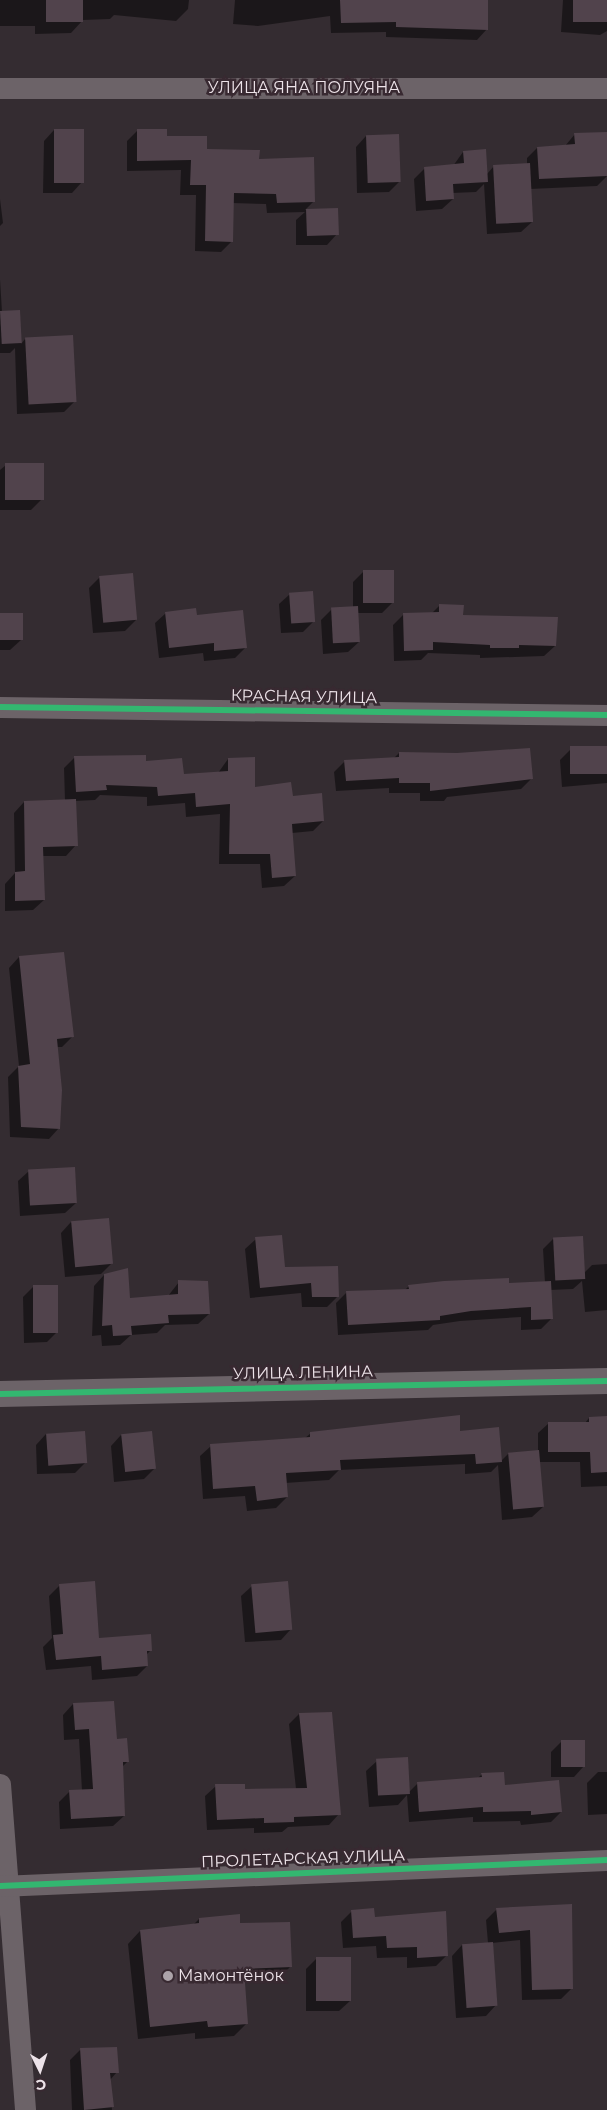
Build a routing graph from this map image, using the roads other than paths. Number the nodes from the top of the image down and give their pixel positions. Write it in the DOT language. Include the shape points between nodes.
graph roads {
  1 [pos="0,88"];
  2 [pos="607,88"];
  3 [pos="0,707"];
  4 [pos="607,715"];
  5 [pos="607,1380"];
  6 [pos="0,1394"];
  7 [pos="0,1784"];
  8 [pos="607,1860"];
  9 [pos="5,1886"];
  10 [pos="25,2110"];
  1 -- 2 [label="street, УЛИЦА ЯНА ПОЛУЯНА"];
  3 -- 4 [label="street, КРАСНАЯ УЛИЦА"];
  5 -- 6 [label="street, УЛИЦА ЛЕНИНА"];
  7 -- 9 [label="street"];
  8 -- 9 [label="street, ПРОЛЕТАРСКАЯ УЛИЦА"];
  9 -- 10 [label="street"];
}
